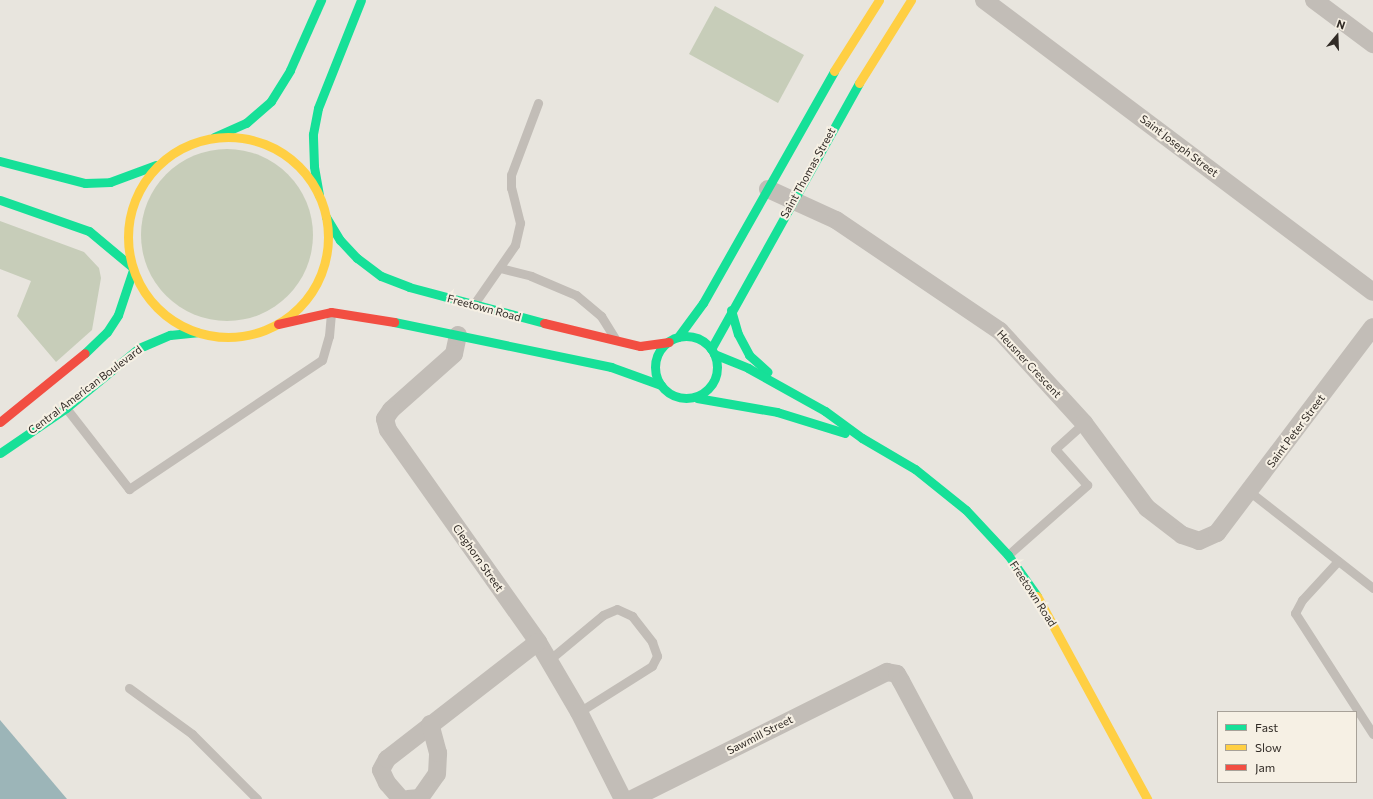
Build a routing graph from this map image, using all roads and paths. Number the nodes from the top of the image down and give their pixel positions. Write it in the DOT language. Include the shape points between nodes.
graph roads {
  1 [pos="309,0"];
  2 [pos="321,0"];
  3 [pos="361,0"];
  4 [pos="879,0"];
  5 [pos="911,0"];
  6 [pos="984,0"];
  7 [pos="1314,0"];
  8 [pos="317,9"];
  9 [pos="1373,44"];
  10 [pos="538,103"];
  11 [pos="214,137"];
  12 [pos="0,161"];
  13 [pos="157,165"];
  14 [pos="768,189"];
  15 [pos="319,196"];
  16 [pos="0,200"];
  17 [pos="793,200"];
  18 [pos="326,217"];
  19 [pos="500,268"];
  20 [pos="132,269"];
  21 [pos="1373,292"];
  22 [pos="473,305"];
  23 [pos="731,310"];
  24 [pos="331,312"];
  25 [pos="278,324"];
  26 [pos="1373,326"];
  27 [pos="197,332"];
  28 [pos="458,335"];
  29 [pos="678,337"];
  30 [pos="618,342"];
  31 [pos="669,342"];
  32 [pos="713,351"];
  33 [pos="661,385"];
  34 [pos="787,388"];
  35 [pos="697,398"];
  36 [pos="66,408"];
  37 [pos="0,422"];
  38 [pos="1084,423"];
  39 [pos="862,438"];
  40 [pos="0,453"];
  41 [pos="1250,492"];
  42 [pos="1217,533"];
  43 [pos="1008,555"];
  44 [pos="1338,561"];
  45 [pos="1373,588"];
  46 [pos="538,642"];
  47 [pos="549,660"];
  48 [pos="129,688"];
  49 [pos="579,712"];
  50 [pos="430,724"];
  51 [pos="1373,734"];
  52 [pos="257,799"];
  53 [pos="402,799"];
  54 [pos="408,799"];
  55 [pos="623,799"];
  56 [pos="632,799"];
  57 [pos="964,799"];
  58 [pos="1147,799"];
  1 -- 8 [label="lane"];
  2 -- 8 [label="main road"];
  3 -- 15 [label="main road" via="318,108 313,134 314,166"];
  4 -- 14 [label="main road" via="850,43"];
  5 -- 17 [label="main road, Saint Thomas Street" via="874,57"];
  6 -- 21 [label="street, Saint Joseph Street"];
  7 -- 9 [label="street"];
  8 -- 11 [label="main road" via="290,70 271,101 246,123"];
  10 -- 19 [label="lane" via="511,176 511,188 520,223 515,244"];
  11 -- 13 [label="main road" via="184,146"];
  11 -- 15 [label="main road" via="246,138 277,149 302,169"];
  12 -- 13 [label="main road" via="85,183 110,182"];
  13 -- 20 [label="main road" via="140,186 130,212 127,240"];
  14 -- 17 [label="street, Heusner Crescent"];
  14 -- 29 [label="main road" via="703,303"];
  15 -- 18 [label="main road"];
  16 -- 20 [label="main road" via="89,231"];
  17 -- 23 [label="main road, Saint Thomas Street"];
  17 -- 38 [label="street, Heusner Crescent" via="836,220 1000,331"];
  18 -- 22 [label="main road, Freetown Road" via="340,240 357,258 381,276 409,287"];
  18 -- 25 [label="main road" via="328,248 320,278 303,304"];
  19 -- 22 [label="lane"];
  19 -- 30 [label="lane" via="531,276 576,295 601,316"];
  20 -- 27 [label="main road" via="148,297 170,318"];
  20 -- 37 [label="main road" via="118,315 108,332 68,369"];
  22 -- 30 [label="main road, Freetown Road"];
  23 -- 32 [label="main road, Saint Thomas Street"];
  23 -- 34 [label="main road" via="738,334 749,355"];
  24 -- 25 [label="main road"];
  24 -- 28 [label="main road"];
  24 -- 36 [label="lane" via="329,336 322,360 130,489"];
  25 -- 27 [label="main road" via="252,334 225,337"];
  26 -- 41 [label="street, Saint Peter Street"];
  27 -- 36 [label="main road, Central American Boulevard" via="170,335 139,348"];
  28 -- 33 [label="main road" via="611,367"];
  28 -- 46 [label="street, Cleghorn Street" via="454,354 391,410 385,420 388,430"];
  29 -- 31 [label="main road"];
  29 -- 32 [label="main road" via="699,339"];
  30 -- 31 [label="main road, Freetown Road" via="640,346"];
  31 -- 33 [label="main road" via="658,354 656,362 655,370"];
  32 -- 34 [label="main road, Freetown Road"];
  32 -- 35 [label="main road" via="717,374 706,391"];
  33 -- 35 [label="main road" via="677,397"];
  34 -- 39 [label="main road, Freetown Road" via="825,410"];
  35 -- 39 [label="main road, Freetown Road" via="777,412"];
  36 -- 40 [label="main road, Central American Boulevard"];
  38 -- 42 [label="street, Heusner Crescent" via="1147,508 1182,535 1199,541"];
  38 -- 43 [label="lane" via="1055,449 1088,485"];
  39 -- 43 [label="main road, Freetown Road" via="915,469 966,510"];
  41 -- 42 [label="street, Saint Peter Street"];
  41 -- 44 [label="lane"];
  43 -- 58 [label="main road, Freetown Road" via="1041,602"];
  44 -- 45 [label="lane"];
  44 -- 51 [label="lane" via="1302,600 1295,613"];
  46 -- 47 [label="street, Cleghorn Street"];
  46 -- 50 [label="street"];
  47 -- 49 [label="street, Cleghorn Street"];
  47 -- 49 [label="lane" via="603,615 617,609 632,616 652,642 657,656 652,666"];
  48 -- 52 [label="lane" via="192,734"];
  49 -- 55 [label="street, Cleghorn Street"];
  50 -- 53 [label="street" via="387,759 381,770 386,784"];
  50 -- 54 [label="street" via="438,753 437,774 420,798"];
  56 -- 57 [label="street, Sawmill Street" via="887,672 897,674"];
}
